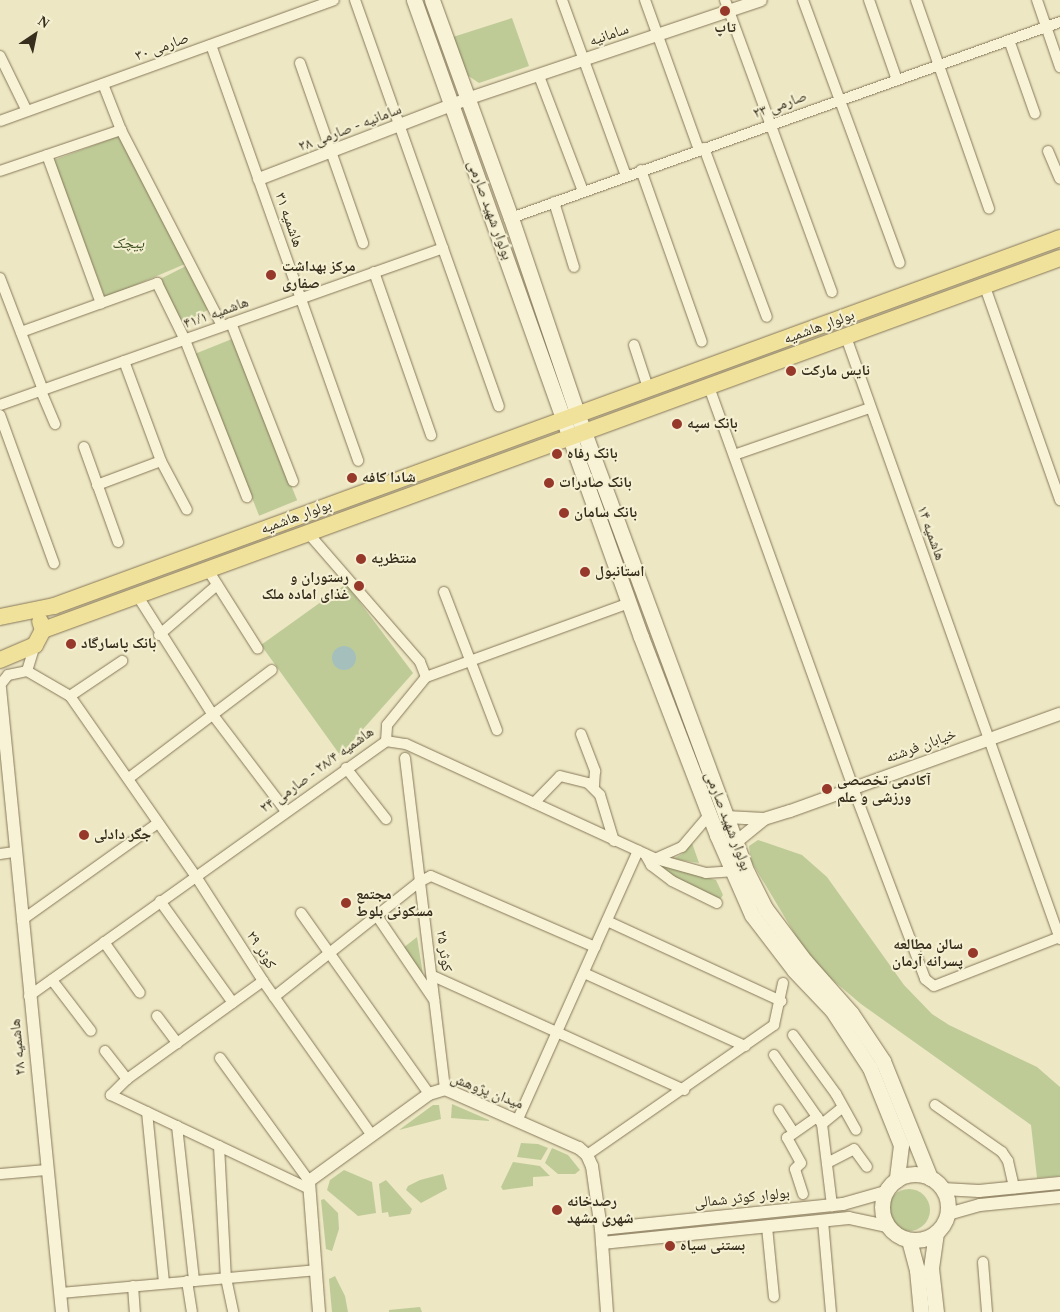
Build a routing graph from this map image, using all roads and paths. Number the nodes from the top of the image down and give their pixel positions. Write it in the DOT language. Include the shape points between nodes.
graph roads {
  1 [pos="355,0"];
  2 [pos="414,0"];
  3 [pos="432,0"];
  4 [pos="562,0"];
  5 [pos="646,0"];
  6 [pos="761,0"];
  7 [pos="803,0"];
  8 [pos="869,0"];
  9 [pos="916,0"];
  10 [pos="1037,0"];
  11 [pos="330,1"];
  12 [pos="727,6"];
  13 [pos="1060,22"];
  14 [pos="1047,26"];
  15 [pos="658,35"];
  16 [pos="1009,40"];
  17 [pos="211,45"];
  18 [pos="0,56"];
  19 [pos="584,60"];
  20 [pos="300,62"];
  21 [pos="939,65"];
  22 [pos="1060,67"];
  23 [pos="538,76"];
  24 [pos="896,80"];
  25 [pos="103,84"];
  26 [pos="467,99"];
  27 [pos="839,100"];
  28 [pos="452,105"];
  29 [pos="27,111"];
  30 [pos="1035,114"];
  31 [pos="0,121"];
  32 [pos="770,125"];
  33 [pos="400,127"];
  34 [pos="121,130"];
  35 [pos="701,149"];
  36 [pos="1048,150"];
  37 [pos="330,153"];
  38 [pos="47,155"];
  39 [pos="642,170"];
  40 [pos="0,171"];
  41 [pos="626,176"];
  42 [pos="259,179"];
  43 [pos="1060,179"];
  44 [pos="582,191"];
  45 [pos="554,202"];
  46 [pos="989,209"];
  47 [pos="511,218"];
  48 [pos="1060,238"];
  49 [pos="363,243"];
  50 [pos="443,248"];
  51 [pos="1060,258"];
  52 [pos="900,263"];
  53 [pos="574,267"];
  54 [pos="374,272"];
  55 [pos="0,278"];
  56 [pos="985,287"];
  57 [pos="832,292"];
  58 [pos="301,298"];
  59 [pos="889,302"];
  60 [pos="101,303"];
  61 [pos="767,317"];
  62 [pos="894,320"];
  63 [pos="227,325"];
  64 [pos="21,332"];
  65 [pos="846,337"];
  66 [pos="185,340"];
  67 [pos="702,342"];
  68 [pos="634,345"];
  69 [pos="124,361"];
  70 [pos="709,388"];
  71 [pos="42,390"];
  72 [pos="649,391"];
  73 [pos="0,405"];
  74 [pos="499,406"];
  75 [pos="870,408"];
  76 [pos="0,415"];
  77 [pos="571,418"];
  78 [pos="54,424"];
  79 [pos="431,435"];
  80 [pos="577,436"];
  81 [pos="84,447"];
  82 [pos="734,456"];
  83 [pos="358,461"];
  84 [pos="161,462"];
  85 [pos="293,481"];
  86 [pos="97,485"];
  87 [pos="248,497"];
  88 [pos="1060,500"];
  89 [pos="187,510"];
  90 [pos="287,520"];
  91 [pos="300,536"];
  92 [pos="118,542"];
  93 [pos="54,563"];
  94 [pos="208,570"];
  95 [pos="217,585"];
  96 [pos="444,592"];
  97 [pos="137,595"];
  98 [pos="629,603"];
  99 [pos="27,611"];
  100 [pos="1,613"];
  101 [pos="42,630"];
  102 [pos="159,634"];
  103 [pos="35,645"];
  104 [pos="258,649"];
  105 [pos="0,660"];
  106 [pos="472,660"];
  107 [pos="122,661"];
  108 [pos="661,667"];
  109 [pos="272,670"];
  110 [pos="27,671"];
  111 [pos="426,677"];
  112 [pos="0,686"];
  113 [pos="70,696"];
  114 [pos="1060,714"];
  115 [pos="212,715"];
  116 [pos="497,730"];
  117 [pos="581,734"];
  118 [pos="989,739"];
  119 [pos="386,741"];
  120 [pos="405,758"];
  121 [pos="346,768"];
  122 [pos="129,778"];
  123 [pos="594,786"];
  124 [pos="852,788"];
  125 [pos="534,803"];
  126 [pos="286,811"];
  127 [pos="710,814"];
  128 [pos="726,817"];
  129 [pos="764,819"];
  130 [pos="386,820"];
  131 [pos="158,823"];
  132 [pos="614,841"];
  133 [pos="736,842"];
  134 [pos="15,852"];
  135 [pos="641,853"];
  136 [pos="0,854"];
  137 [pos="656,859"];
  138 [pos="732,871"];
  139 [pos="195,875"];
  140 [pos="419,882"];
  141 [pos="160,900"];
  142 [pos="717,903"];
  143 [pos="300,913"];
  144 [pos="378,916"];
  145 [pos="22,920"];
  146 [pos="607,921"];
  147 [pos="1060,938"];
  148 [pos="104,942"];
  149 [pos="595,947"];
  150 [pos="330,954"];
  151 [pos="584,973"];
  152 [pos="433,976"];
  153 [pos="52,980"];
  154 [pos="263,981"];
  155 [pos="783,983"];
  156 [pos="140,993"];
  157 [pos="29,996"];
  158 [pos="274,997"];
  159 [pos="781,1000"];
  160 [pos="435,1002"];
  161 [pos="233,1003"];
  162 [pos="157,1016"];
  163 [pos="91,1031"];
  164 [pos="557,1033"];
  165 [pos="793,1035"];
  166 [pos="177,1043"];
  167 [pos="745,1046"];
  168 [pos="105,1050"];
  169 [pos="774,1055"];
  170 [pos="220,1058"];
  171 [pos="127,1079"];
  172 [pos="445,1089"];
  173 [pos="684,1090"];
  174 [pos="429,1094"];
  175 [pos="935,1105"];
  176 [pos="842,1108"];
  177 [pos="779,1110"];
  178 [pos="147,1112"];
  179 [pos="518,1119"];
  180 [pos="819,1120"];
  181 [pos="177,1126"];
  182 [pos="856,1130"];
  183 [pos="794,1133"];
  184 [pos="371,1134"];
  185 [pos="219,1146"];
  186 [pos="587,1156"];
  187 [pos="829,1162"];
  188 [pos="867,1166"];
  189 [pos="47,1170"];
  190 [pos="0,1174"];
  191 [pos="930,1178"];
  192 [pos="897,1180"];
  193 [pos="1060,1183"];
  194 [pos="309,1185"];
  195 [pos="1014,1188"];
  196 [pos="943,1189"];
  197 [pos="886,1192"];
  198 [pos="803,1194"];
  199 [pos="1060,1196"];
  200 [pos="832,1206"];
  201 [pos="948,1214"];
  202 [pos="823,1221"];
  203 [pos="887,1226"];
  204 [pos="766,1227"];
  205 [pos="601,1229"];
  206 [pos="936,1233"];
  207 [pos="908,1240"];
  208 [pos="602,1243"];
  209 [pos="982,1262"];
  210 [pos="316,1270"];
  211 [pos="226,1278"];
  212 [pos="190,1281"];
  213 [pos="164,1283"];
  214 [pos="133,1286"];
  215 [pos="60,1293"];
  216 [pos="774,1297"];
  217 [pos="62,1312"];
  218 [pos="135,1312"];
  219 [pos="192,1312"];
  220 [pos="233,1312"];
  221 [pos="319,1312"];
  222 [pos="607,1312"];
  223 [pos="831,1312"];
  224 [pos="921,1312"];
  225 [pos="936,1312"];
  226 [pos="987,1312"];
  1 -- 33 [label="street"];
  2 -- 28 [label="main road, بولوار شهید صارمی"];
  3 -- 26 [label="main road, بولوار شهید صارمی"];
  4 -- 19 [label="street"];
  5 -- 15 [label="street"];
  6 -- 12 [label="street, سامانیه"];
  7 -- 27 [label="street"];
  8 -- 24 [label="street"];
  9 -- 21 [label="street"];
  10 -- 14 [label="street"];
  11 -- 17 [label="street, صارمی ۳۰"];
  12 -- 15 [label="street, سامانیه"];
  12 -- 32 [label="street"];
  13 -- 14 [label="street, صارمی ۲۳"];
  14 -- 16 [label="street, صارمی ۲۳"];
  14 -- 22 [label="street"];
  15 -- 19 [label="street, سامانیه"];
  15 -- 35 [label="street"];
  16 -- 21 [label="street, صارمی ۲۳"];
  16 -- 30 [label="street"];
  17 -- 25 [label="street, صارمی ۳۰"];
  17 -- 42 [label="street, هاشمیه ۳۱"];
  18 -- 29 [label="street"];
  19 -- 23 [label="street, سامانیه"];
  19 -- 41 [label="street"];
  20 -- 37 [label="street"];
  21 -- 24 [label="street, صارمی ۲۳"];
  21 -- 46 [label="street"];
  23 -- 26 [label="street, سامانیه"];
  23 -- 44 [label="street"];
  24 -- 27 [label="street, صارمی ۲۳"];
  25 -- 29 [label="street, صارمی ۳۰"];
  25 -- 34 [label="street"];
  26 -- 28 [label="street, سامانیه - صارمی ۲۸"];
  26 -- 47 [label="main road, بولوار شهید صارمی"];
  27 -- 32 [label="street, صارمی ۲۳"];
  27 -- 52 [label="street"];
  28 -- 33 [label="street, سامانیه - صارمی ۲۸"];
  28 -- 77 [label="main road, بولوار شهید صارمی"];
  29 -- 31 [label="street, صارمی ۳۰"];
  32 -- 35 [label="street, صارمی ۲۳"];
  32 -- 57 [label="street"];
  33 -- 37 [label="street, سامانیه - صارمی ۲۸"];
  33 -- 50 [label="street"];
  34 -- 38 [label="street"];
  34 -- 63 [label="street"];
  35 -- 39 [label="street, صارمی ۲۳"];
  35 -- 61 [label="street"];
  36 -- 43 [label="street"];
  37 -- 42 [label="street, سامانیه - صارمی ۲۸"];
  37 -- 49 [label="street"];
  38 -- 40 [label="street"];
  38 -- 60 [label="street"];
  39 -- 41 [label="street, صارمی ۲۳"];
  39 -- 67 [label="street"];
  41 -- 44 [label="street, صارمی ۲۳"];
  42 -- 58 [label="street, هاشمیه ۳۱"];
  44 -- 45 [label="street, صارمی ۲۳"];
  45 -- 47 [label="street, صارمی ۲۳"];
  45 -- 53 [label="street"];
  47 -- 77 [label="main road, بولوار شهید صارمی"];
  48 -- 59 [label="main road, بولوار هاشمیه"];
  50 -- 54 [label="street, هاشمیه ۴۱/۱"];
  50 -- 74 [label="street"];
  51 -- 56 [label="main road, بولوار هاشمیه"];
  54 -- 58 [label="street, هاشمیه ۴۱/۱"];
  54 -- 79 [label="street"];
  55 -- 64 [label="street"];
  56 -- 62 [label="main road, بولوار هاشمیه"];
  56 -- 88 [label="street"];
  58 -- 63 [label="street, هاشمیه ۴۱/۱"];
  58 -- 83 [label="street, هاشمیه ۳۱"];
  59 -- 62 [label="main road"];
  59 -- 72 [label="main road, بولوار هاشمیه"];
  60 -- 64 [label="street"];
  60 -- 66 [label="street" via="156,283"];
  62 -- 65 [label="main road, بولوار هاشمیه"];
  63 -- 66 [label="street, هاشمیه ۴۱/۱"];
  63 -- 85 [label="street"];
  64 -- 71 [label="street"];
  65 -- 70 [label="main road, بولوار هاشمیه"];
  65 -- 75 [label="street, هاشمیه ۱۴"];
  66 -- 69 [label="street, هاشمیه ۴۱/۱"];
  66 -- 87 [label="street"];
  68 -- 72 [label="street"];
  69 -- 71 [label="street, هاشمیه ۴۱/۱"];
  69 -- 84 [label="street"];
  70 -- 80 [label="main road, بولوار هاشمیه"];
  70 -- 82 [label="street"];
  71 -- 73 [label="street, هاشمیه ۴۱/۱"];
  71 -- 78 [label="street"];
  72 -- 77 [label="main road, بولوار هاشمیه"];
  75 -- 82 [label="street"];
  75 -- 118 [label="street, هاشمیه ۱۴"];
  76 -- 93 [label="street"];
  77 -- 80 [label="main road"];
  77 -- 90 [label="main road, بولوار هاشمیه"];
  80 -- 91 [label="main road, بولوار هاشمیه"];
  80 -- 98 [label="main road, بولوار شهید صارمی"];
  80 -- 108 [label="main road, بولوار شهید صارمی"];
  81 -- 86 [label="street"];
  82 -- 124 [label="street"];
  84 -- 86 [label="street"];
  84 -- 89 [label="street"];
  86 -- 92 [label="street"];
  90 -- 91 [label="main road"];
  90 -- 99 [label="main road, بولوار هاشمیه" via="54,606"];
  91 -- 94 [label="main road, بولوار هاشمیه"];
  91 -- 111 [label="street" via="420,662"];
  94 -- 95 [label="street"];
  94 -- 97 [label="main road, بولوار هاشمیه"];
  95 -- 102 [label="street"];
  95 -- 104 [label="street"];
  96 -- 106 [label="street"];
  97 -- 101 [label="main road, بولوار هاشمیه"];
  97 -- 102 [label="street"];
  98 -- 106 [label="street"];
  98 -- 108 [label="main road, بولوار شهید صارمی"];
  99 -- 100 [label="main road, بولوار هاشمیه"];
  99 -- 101 [label="main road" via="35,615"];
  101 -- 103 [label="main road"];
  102 -- 115 [label="street"];
  103 -- 105 [label="main road"];
  103 -- 110 [label="street"];
  106 -- 111 [label="street"];
  106 -- 116 [label="street"];
  107 -- 113 [label="street"];
  108 -- 127 [label="main road, بولوار شهید صارمی"];
  108 -- 128 [label="main road, بولوار شهید صارمی"];
  109 -- 115 [label="street"];
  110 -- 112 [label="street, هاشمیه ۲۸" via="8,675"];
  110 -- 113 [label="street"];
  111 -- 119 [label="street, هاشمیه ۲۸/۴ - صارمی ۲۴" via="387,725"];
  112 -- 134 [label="street, هاشمیه ۲۸"];
  113 -- 122 [label="street, کوثر ۲۹"];
  114 -- 118 [label="street, خیابان فرشته"];
  115 -- 122 [label="street"];
  115 -- 126 [label="street"];
  117 -- 123 [label="street" via="595,771"];
  118 -- 124 [label="street, خیابان فرشته"];
  118 -- 147 [label="street, هاشمیه ۱۴"];
  119 -- 121 [label="street, هاشمیه ۲۸/۴ - صارمی ۲۴"];
  119 -- 125 [label="street" via="406,744"];
  120 -- 140 [label="street, کوثر ۲۵"];
  121 -- 126 [label="street, هاشمیه ۲۸/۴ - صارمی ۲۴"];
  121 -- 130 [label="street"];
  122 -- 131 [label="street, کوثر ۲۹"];
  123 -- 125 [label="street" via="560,776"];
  123 -- 132 [label="street" via="600,795"];
  124 -- 129 [label="street, خیابان فرشته"];
  124 -- 147 [label="street" via="929,984 934,986"];
  125 -- 132 [label="street"];
  126 -- 139 [label="street, هاشمیه ۲۸/۴ - صارمی ۲۴"];
  127 -- 137 [label="street" via="682,847"];
  127 -- 138 [label="main road, بولوار شهید صارمی"];
  128 -- 129 [label="street, خیابان فرشته"];
  128 -- 133 [label="main road, بولوار شهید صارمی"];
  129 -- 133 [label="street, خیابان فرشته"];
  131 -- 139 [label="street, کوثر ۲۹"];
  131 -- 145 [label="street"];
  132 -- 135 [label="street"];
  133 -- 191 [label="main road, بولوار شهید صارمی" via="765,908 805,961 851,1013 883,1061"];
  134 -- 136 [label="street"];
  134 -- 145 [label="street, هاشمیه ۲۸"];
  135 -- 137 [label="street"];
  135 -- 142 [label="street" via="672,881"];
  135 -- 146 [label="street"];
  137 -- 138 [label="street" via="706,872"];
  138 -- 192 [label="main road, بولوار شهید صارمی" via="752,916 794,970 832,1010 870,1068 901,1144"];
  139 -- 141 [label="street, هاشمیه ۲۸/۴ - صارمی ۲۴"];
  139 -- 154 [label="street, کوثر ۲۹"];
  140 -- 144 [label="street"];
  140 -- 149 [label="street" via="435,876"];
  140 -- 152 [label="street, کوثر ۲۵"];
  141 -- 148 [label="street, هاشمیه ۲۸/۴ - صارمی ۲۴"];
  141 -- 161 [label="street"];
  143 -- 150 [label="street"];
  144 -- 150 [label="street"];
  144 -- 160 [label="street"];
  145 -- 157 [label="street, هاشمیه ۲۸"];
  146 -- 149 [label="street"];
  146 -- 159 [label="street"];
  148 -- 153 [label="street, هاشمیه ۲۸/۴ - صارمی ۲۴"];
  148 -- 156 [label="street"];
  149 -- 151 [label="street"];
  150 -- 158 [label="street"];
  150 -- 174 [label="street"];
  151 -- 164 [label="street"];
  151 -- 167 [label="street"];
  152 -- 160 [label="street, کوثر ۲۵"];
  152 -- 164 [label="street"];
  153 -- 157 [label="street, هاشمیه ۲۸/۴ - صارمی ۲۴"];
  153 -- 163 [label="street"];
  154 -- 158 [label="street, کوثر ۲۹"];
  154 -- 161 [label="street"];
  155 -- 159 [label="street"];
  157 -- 189 [label="street, هاشمیه ۲۸"];
  158 -- 184 [label="street, کوثر ۲۹"];
  159 -- 167 [label="street" via="774,1025"];
  160 -- 172 [label="street, کوثر ۲۵"];
  161 -- 166 [label="street"];
  162 -- 166 [label="street"];
  164 -- 173 [label="street"];
  164 -- 179 [label="street"];
  165 -- 176 [label="street" via="836,1094"];
  166 -- 171 [label="street"];
  167 -- 173 [label="street"];
  168 -- 171 [label="street"];
  169 -- 180 [label="street"];
  170 -- 194 [label="street"];
  171 -- 178 [label="street" via="111,1096"];
  172 -- 174 [label="street, میدان پژوهش"];
  172 -- 179 [label="street, میدان پژوهش"];
  173 -- 186 [label="street"];
  174 -- 184 [label="street, میدان پژوهش"];
  175 -- 195 [label="street" via="1002,1152 1008,1161"];
  176 -- 180 [label="street"];
  176 -- 182 [label="street"];
  177 -- 183 [label="street"];
  178 -- 181 [label="street"];
  178 -- 213 [label="street"];
  179 -- 186 [label="street, میدان پژوهش" via="579,1148"];
  180 -- 183 [label="street"];
  180 -- 187 [label="street"];
  181 -- 185 [label="street"];
  181 -- 212 [label="street"];
  183 -- 198 [label="street" via="787,1138 801,1163 795,1169"];
  184 -- 194 [label="street, میدان پژوهش"];
  185 -- 194 [label="street"];
  185 -- 211 [label="street"];
  186 -- 205 [label="street" via="592,1166"];
  187 -- 188 [label="street" via="854,1149"];
  187 -- 200 [label="street"];
  189 -- 190 [label="street"];
  189 -- 215 [label="street, هاشمیه ۲۸"];
  191 -- 192 [label="main road" via="913,1174"];
  191 -- 196 [label="main road"];
  192 -- 197 [label="main road"];
  193 -- 195 [label="street"];
  194 -- 210 [label="street"];
  195 -- 196 [label="street" via="979,1191"];
  196 -- 201 [label="main road"];
  197 -- 200 [label="street, بولوار کوثر شمالی"];
  197 -- 203 [label="main road" via="882,1209"];
  199 -- 201 [label="street" via="980,1205"];
  200 -- 205 [label="street, بولوار کوثر شمالی"];
  201 -- 206 [label="main road"];
  202 -- 203 [label="street, بولوار کوثر شمالی" via="849,1218"];
  202 -- 204 [label="street, بولوار کوثر شمالی"];
  202 -- 223 [label="street"];
  203 -- 207 [label="main road"];
  204 -- 208 [label="street, بولوار کوثر شمالی"];
  204 -- 216 [label="street"];
  205 -- 208 [label="street"];
  206 -- 207 [label="main road" via="921,1240"];
  206 -- 225 [label="main road" via="931,1268"];
  207 -- 224 [label="main road" via="916,1270"];
  208 -- 222 [label="street"];
  209 -- 226 [label="street"];
  210 -- 211 [label="street"];
  210 -- 221 [label="street"];
  211 -- 212 [label="street"];
  211 -- 220 [label="street"];
  212 -- 213 [label="street"];
  212 -- 219 [label="street"];
  213 -- 214 [label="street"];
  214 -- 215 [label="street"];
  214 -- 218 [label="street"];
  215 -- 217 [label="street, هاشمیه ۲۸"];
}
